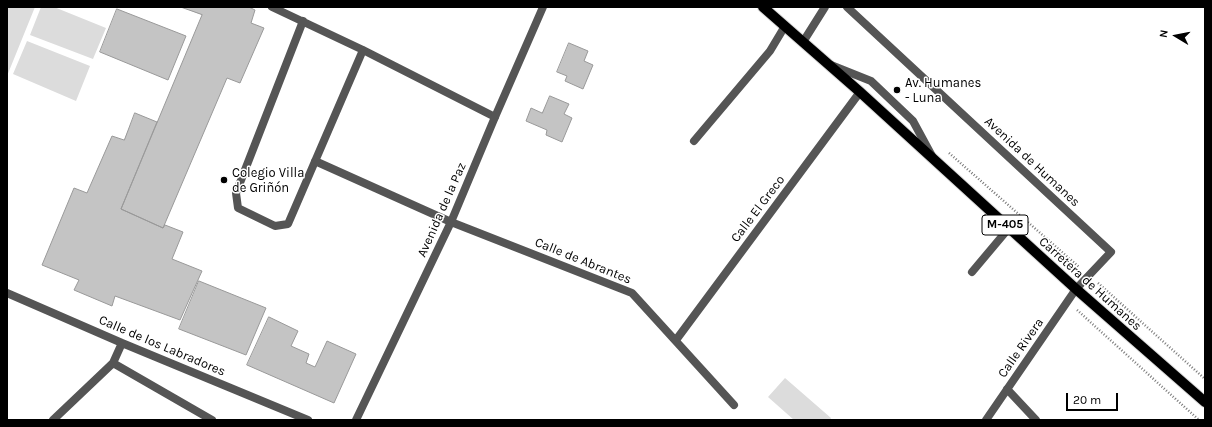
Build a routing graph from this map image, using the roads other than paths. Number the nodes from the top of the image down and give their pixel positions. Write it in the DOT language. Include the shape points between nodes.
graph roads {
  1 [pos="272,7"];
  2 [pos="544,7"];
  3 [pos="763,7"];
  4 [pos="825,7"];
  5 [pos="847,7"];
  6 [pos="303,21"];
  7 [pos="785,26"];
  8 [pos="803,42"];
  9 [pos="362,50"];
  10 [pos="827,63"];
  11 [pos="860,92"];
  12 [pos="495,117"];
  13 [pos="694,141"];
  14 [pos="934,160"];
  15 [pos="315,161"];
  16 [pos="451,222"];
  17 [pos="1009,228"];
  18 [pos="972,272"];
  19 [pos="1076,290"];
  20 [pos="7,293"];
  21 [pos="676,340"];
  22 [pos="122,343"];
  23 [pos="113,363"];
  24 [pos="1007,389"];
  25 [pos="1205,402"];
  26 [pos="734,405"];
  27 [pos="53,420"];
  28 [pos="212,420"];
  29 [pos="308,420"];
  30 [pos="356,420"];
  31 [pos="986,420"];
  32 [pos="1036,420"];
  1 -- 6 [label="street"];
  2 -- 12 [label="street, Avenida de la Paz"];
  3 -- 7 [label="main road, Carretera de Humanes / M-405"];
  4 -- 8 [label="street"];
  5 -- 19 [label="street, Avenida de Humanes" via="1111,252"];
  6 -- 9 [label="street"];
  6 -- 15 [label="street" via="236,193 238,208 275,226 288,224"];
  7 -- 8 [label="main road, Carretera de Humanes / M-405"];
  7 -- 13 [label="street" via="770,51"];
  8 -- 10 [label="main road, Carretera de Humanes / M-405"];
  9 -- 12 [label="street"];
  9 -- 15 [label="street"];
  10 -- 11 [label="main road, Carretera de Humanes / M-405"];
  10 -- 14 [label="street" via="871,81 913,121"];
  11 -- 14 [label="main road, Carretera de Humanes / M-405"];
  11 -- 21 [label="street, Calle El Greco"];
  12 -- 16 [label="street, Avenida de la Paz"];
  14 -- 17 [label="main road, Carretera de Humanes / M-405"];
  15 -- 16 [label="street, Calle de Abrantes"];
  16 -- 21 [label="street, Calle de Abrantes" via="632,293"];
  16 -- 30 [label="street, Avenida de la Paz"];
  17 -- 18 [label="street"];
  17 -- 19 [label="main road, Carretera de Humanes / M-405"];
  19 -- 24 [label="street, Calle Rivera"];
  19 -- 25 [label="main road, Carretera de Humanes / M-405"];
  20 -- 22 [label="street, Calle de los Labradores"];
  21 -- 26 [label="street, Calle de Abrantes"];
  22 -- 23 [label="street"];
  22 -- 29 [label="street, Calle de los Labradores"];
  23 -- 27 [label="street"];
  23 -- 28 [label="street"];
  24 -- 31 [label="street, Calle Rivera"];
  24 -- 32 [label="street"];
}
